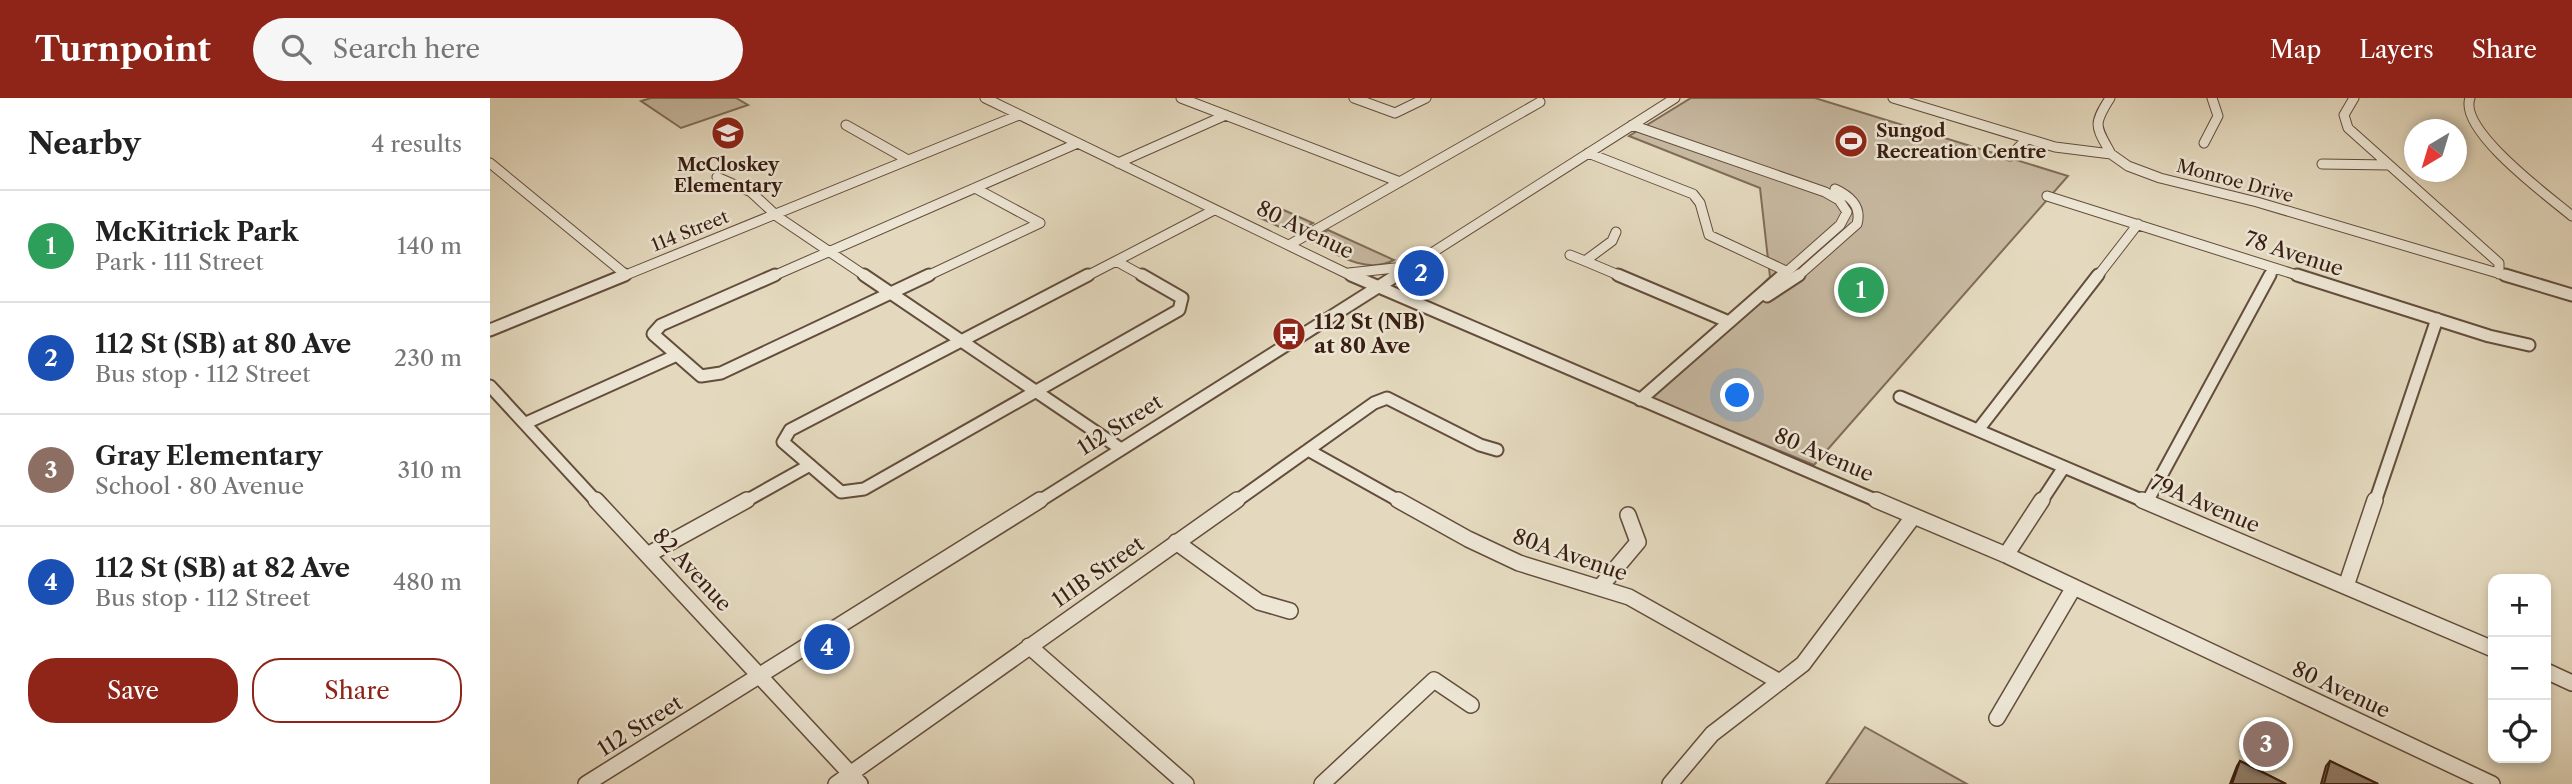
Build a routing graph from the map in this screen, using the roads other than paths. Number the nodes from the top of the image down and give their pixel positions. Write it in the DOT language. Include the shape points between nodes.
graph roads {
  1 [pos="985,98"];
  2 [pos="1181,98"];
  3 [pos="1354,98"];
  4 [pos="1426,98"];
  5 [pos="1527,98"];
  6 [pos="1675,98"];
  7 [pos="1893,98"];
  8 [pos="2110,98"];
  9 [pos="2212,98"];
  10 [pos="2354,98"];
  11 [pos="2470,98"];
  12 [pos="1914,101"];
  13 [pos="1395,113"];
  14 [pos="1019,114"];
  15 [pos="1226,115"];
  16 [pos="1635,123"];
  17 [pos="846,125"];
  18 [pos="2027,139"];
  19 [pos="1078,143"];
  20 [pos="2204,143"];
  21 [pos="1588,153"];
  22 [pos="2111,154"];
  23 [pos="2010,156"];
  24 [pos="908,160"];
  25 [pos="490,163"];
  26 [pos="1118,163"];
  27 [pos="2322,164"];
  28 [pos="2389,165"];
  29 [pos="717,177"];
  30 [pos="1400,183"];
  31 [pos="975,188"];
  32 [pos="2047,195"];
  33 [pos="1214,210"];
  34 [pos="775,213"];
  35 [pos="2572,216"];
  36 [pos="2138,224"];
  37 [pos="1616,232"];
  38 [pos="1289,245"];
  39 [pos="829,252"];
  40 [pos="1570,255"];
  41 [pos="1115,260"];
  42 [pos="1585,261"];
  43 [pos="1412,266"];
  44 [pos="2274,268"];
  45 [pos="1786,271"];
  46 [pos="625,274"];
  47 [pos="1347,274"];
  48 [pos="2499,274"];
  49 [pos="1377,288"];
  50 [pos="890,294"];
  51 [pos="2572,295"];
  52 [pos="1750,303"];
  53 [pos="1179,310"];
  54 [pos="2437,319"];
  55 [pos="1728,322"];
  56 [pos="490,330"];
  57 [pos="959,341"];
  58 [pos="2529,345"];
  59 [pos="677,355"];
  60 [pos="490,386"];
  61 [pos="1037,392"];
  62 [pos="1900,397"];
  63 [pos="1640,400"];
  64 [pos="526,423"];
  65 [pos="1978,430"];
  66 [pos="1121,449"];
  67 [pos="1308,450"];
  68 [pos="1497,450"];
  69 [pos="810,466"];
  70 [pos="2064,467"];
  71 [pos="864,489"];
  72 [pos="2147,502"];
  73 [pos="1628,515"];
  74 [pos="1913,517"];
  75 [pos="1176,542"];
  76 [pos="649,554"];
  77 [pos="2006,555"];
  78 [pos="1601,586"];
  79 [pos="2346,586"];
  80 [pos="2074,587"];
  81 [pos="1290,611"];
  82 [pos="1029,646"];
  83 [pos="2488,647"];
  84 [pos="2551,673"];
  85 [pos="761,675"];
  86 [pos="1780,682"];
  87 [pos="2572,683"];
  88 [pos="1471,705"];
  89 [pos="1997,718"];
  90 [pos="855,779"];
  91 [pos="586,784"];
  92 [pos="836,784"];
  93 [pos="1186,784"];
  94 [pos="1322,784"];
  95 [pos="1670,784"];
  96 [pos="2492,784"];
  1 -- 14 [label="street, 80 Avenue"];
  2 -- 15 [label="street"];
  3 -- 13 [label="street"];
  4 -- 13 [label="street"];
  5 -- 30 [label="street" via="1540,102"];
  6 -- 16 [label="street, 112 Street"];
  7 -- 12 [label="street, Monroe Drive"];
  8 -- 22 [label="street" via="2097,118"];
  9 -- 20 [label="street" via="2219,117"];
  10 -- 28 [label="street" via="2344,115 2348,128"];
  11 -- 35 [label="street" via="2470,119 2494,148"];
  12 -- 18 [label="street, Monroe Drive"];
  14 -- 19 [label="street, 80 Avenue"];
  14 -- 24 [label="street, 114 Street"];
  15 -- 26 [label="street"];
  15 -- 30 [label="street"];
  16 -- 21 [label="street, 112 Street"];
  16 -- 45 [label="street" via="1839,200 1846,210 1843,221"];
  16 -- 52 [label="street" via="1832,188 1859,209 1856,226 1806,271"];
  17 -- 24 [label="street"];
  18 -- 22 [label="street, Monroe Drive" via="2072,151"];
  18 -- 23 [label="street"];
  19 -- 26 [label="street, 80 Avenue"];
  19 -- 31 [label="street"];
  21 -- 43 [label="street, 112 Street"];
  21 -- 45 [label="street" via="1686,190 1700,203 1709,234"];
  22 -- 48 [label="street, Monroe Drive" via="2160,178"];
  24 -- 34 [label="street, 114 Street"];
  25 -- 46 [label="street"];
  26 -- 33 [label="street, 80 Avenue"];
  27 -- 28 [label="street"];
  28 -- 48 [label="street" via="2499,263"];
  29 -- 34 [label="street" via="732,180"];
  30 -- 38 [label="street"];
  31 -- 39 [label="street"];
  31 -- 50 [label="street" via="1040,223"];
  32 -- 36 [label="street, 78 Avenue"];
  33 -- 38 [label="street, 80 Avenue"];
  33 -- 41 [label="street"];
  34 -- 39 [label="street"];
  34 -- 46 [label="street, 114 Street"];
  36 -- 44 [label="street, 78 Avenue"];
  36 -- 65 [label="street"];
  37 -- 42 [label="street" via="1612,241"];
  38 -- 47 [label="street, 80 Avenue"];
  39 -- 50 [label="street"];
  39 -- 59 [label="street" via="662,325 653,334"];
  40 -- 42 [label="street"];
  41 -- 53 [label="street" via="1182,298"];
  41 -- 57 [label="street"];
  42 -- 55 [label="street"];
  43 -- 47 [label="street"];
  43 -- 49 [label="street, 112 Street"];
  44 -- 54 [label="street, 78 Avenue"];
  44 -- 72 [label="street"];
  45 -- 52 [label="street"];
  46 -- 56 [label="street, 114 Street"];
  47 -- 49 [label="street, 80 Avenue"];
  48 -- 51 [label="street, Monroe Drive"];
  49 -- 63 [label="street, 80 Avenue"];
  49 -- 66 [label="street, 112 Street"];
  50 -- 57 [label="street"];
  50 -- 59 [label="street" via="721,373 701,376"];
  52 -- 55 [label="street"];
  53 -- 61 [label="street"];
  54 -- 58 [label="street, 78 Avenue"];
  54 -- 79 [label="street"];
  55 -- 63 [label="street"];
  57 -- 61 [label="street"];
  57 -- 69 [label="street" via="790,430 783,442"];
  59 -- 64 [label="street"];
  60 -- 64 [label="street, 82 Avenue"];
  61 -- 66 [label="street"];
  61 -- 71 [label="street"];
  62 -- 65 [label="street, 79A Avenue"];
  63 -- 74 [label="street, 80 Avenue"];
  64 -- 76 [label="street, 82 Avenue"];
  65 -- 70 [label="street, 79A Avenue"];
  66 -- 85 [label="street, 112 Street"];
  67 -- 68 [label="street, 111B Street" via="1387,398"];
  67 -- 75 [label="street, 111B Street"];
  67 -- 78 [label="street, 80A Avenue" via="1519,564"];
  69 -- 71 [label="street" via="841,492"];
  69 -- 76 [label="street"];
  70 -- 72 [label="street, 79A Avenue"];
  70 -- 77 [label="street"];
  72 -- 79 [label="street, 79A Avenue"];
  73 -- 78 [label="street" via="1638,541"];
  74 -- 77 [label="street, 80 Avenue"];
  74 -- 86 [label="street" via="1803,664"];
  75 -- 81 [label="street" via="1259,603"];
  75 -- 82 [label="street, 111B Street"];
  76 -- 85 [label="street, 82 Avenue"];
  77 -- 80 [label="street, 80 Avenue"];
  78 -- 86 [label="street, 80A Avenue" via="1667,616"];
  79 -- 83 [label="street, 79A Avenue"];
  80 -- 89 [label="street"];
  80 -- 96 [label="street, 80 Avenue"];
  82 -- 90 [label="street, 111B Street"];
  82 -- 93 [label="street"];
  84 -- 87 [label="street"];
  85 -- 90 [label="street, 82 Avenue"];
  85 -- 91 [label="street, 112 Street"];
  86 -- 95 [label="street" via="1712,734"];
  88 -- 94 [label="street" via="1434,680"];
  90 -- 92 [label="street, 111B Street"];
}
